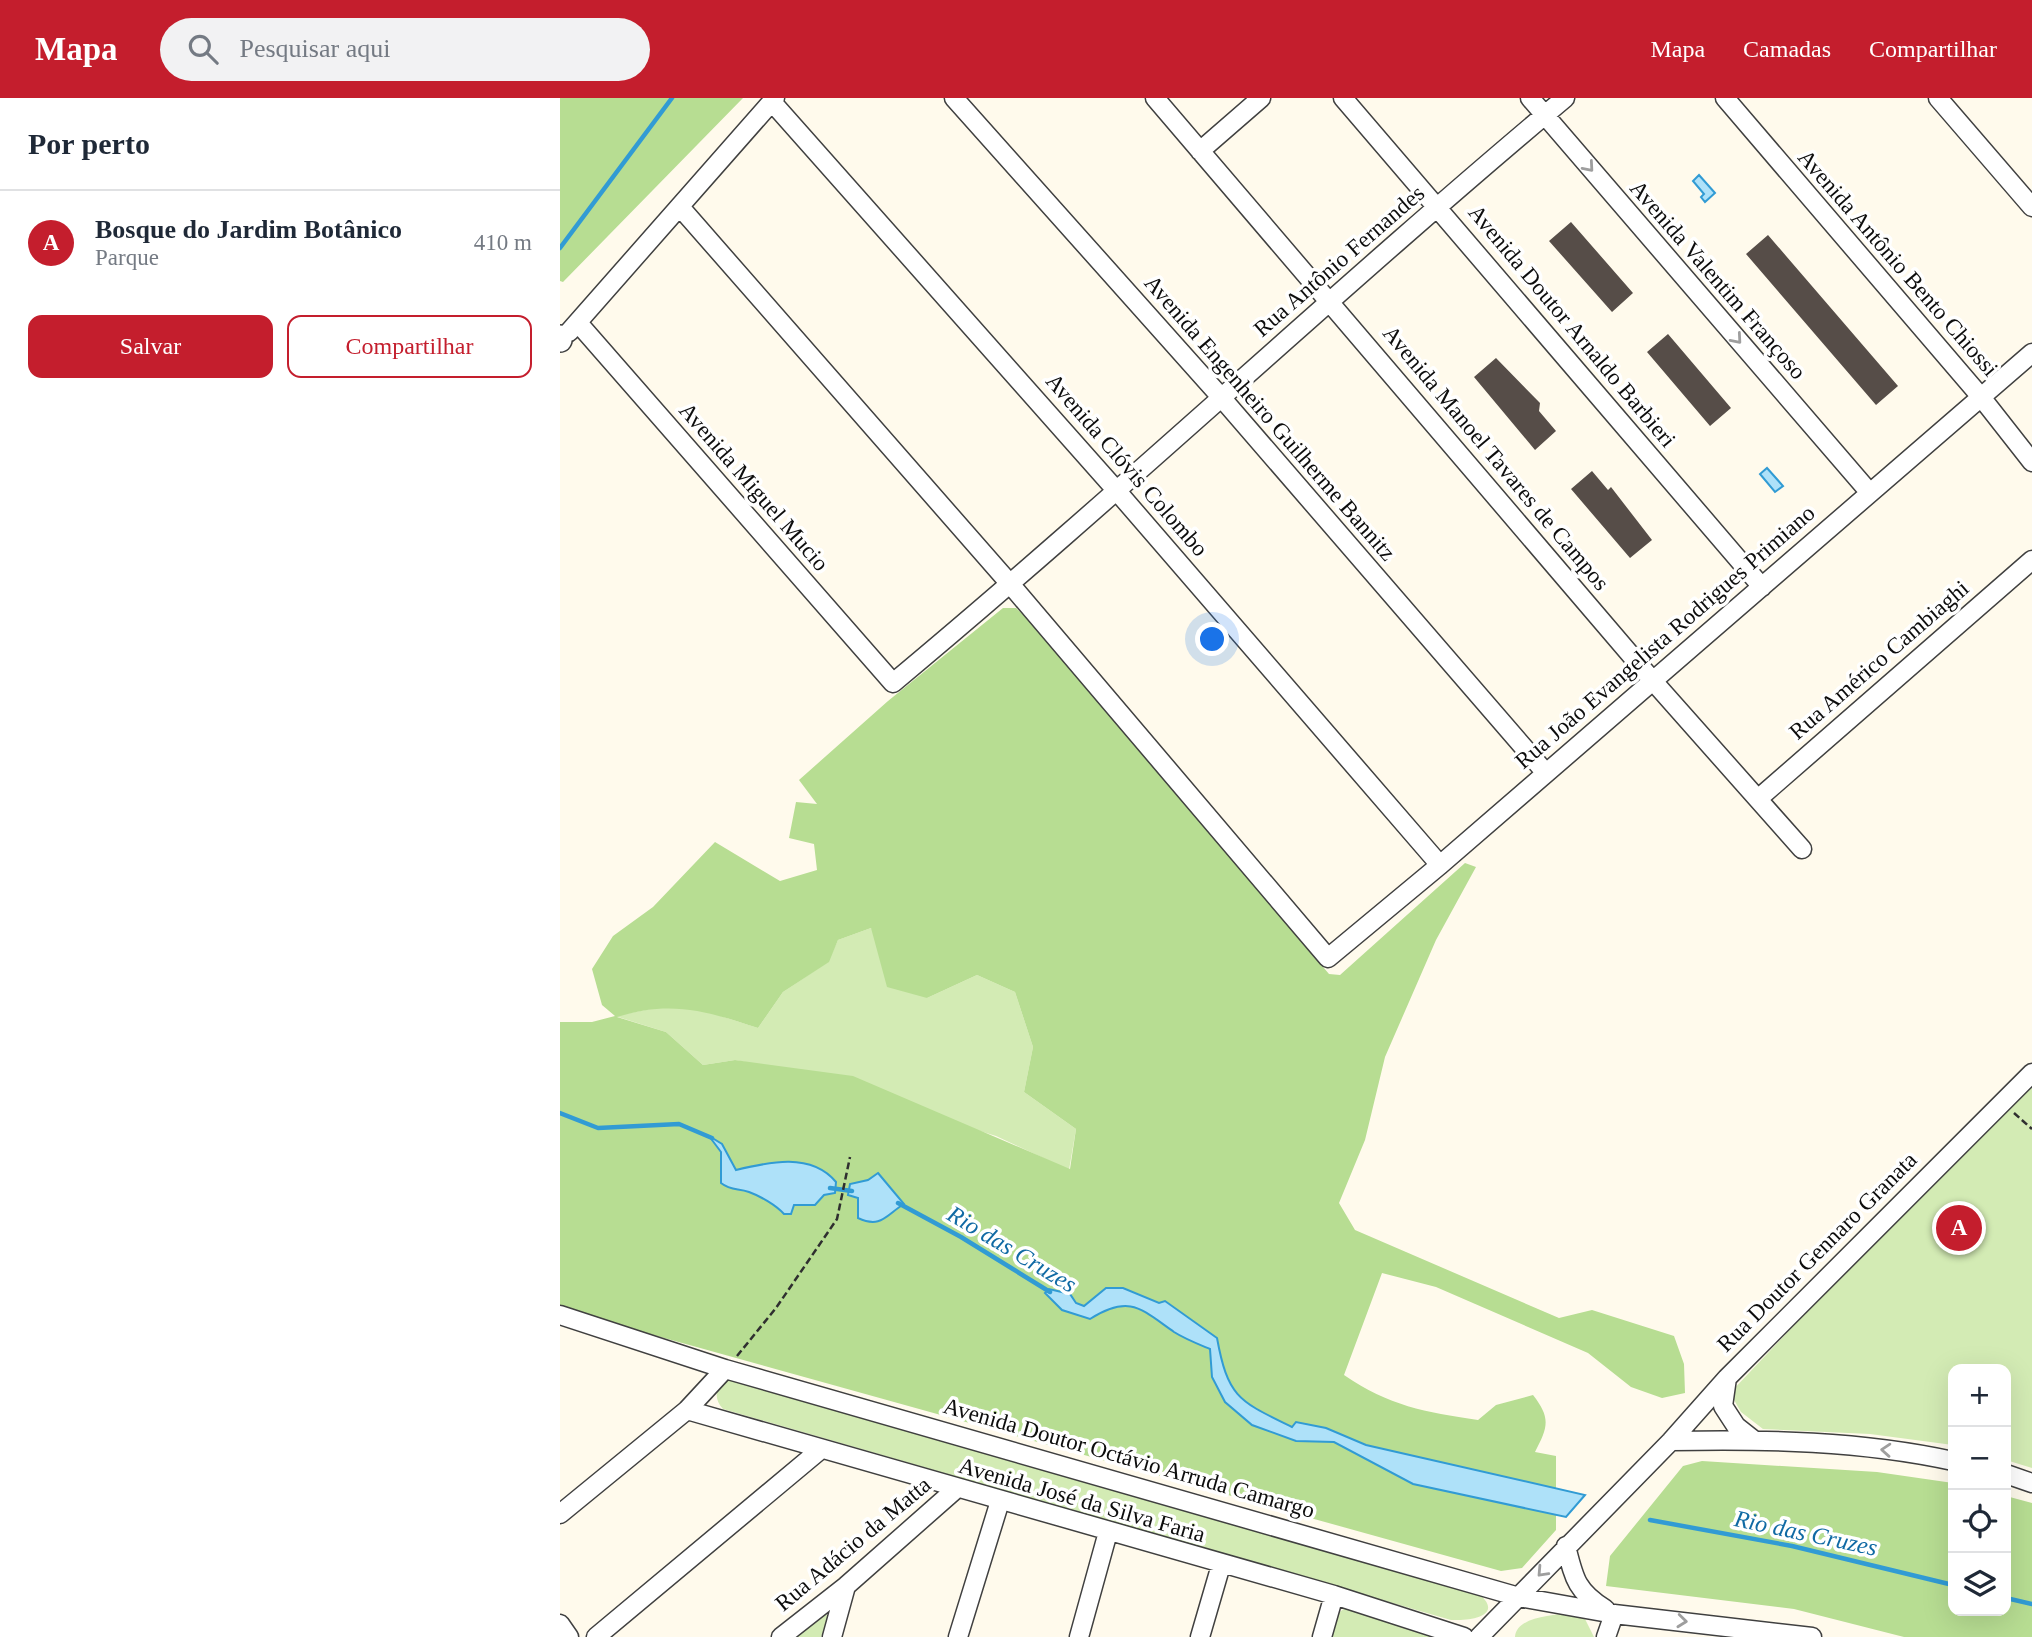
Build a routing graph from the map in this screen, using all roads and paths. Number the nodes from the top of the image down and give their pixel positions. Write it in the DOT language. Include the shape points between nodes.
graph roads {
  1 [pos="954,98"];
  2 [pos="1155,98"];
  3 [pos="1261,98"];
  4 [pos="1343,98"];
  5 [pos="1530,98"];
  6 [pos="1565,98"];
  7 [pos="1725,98"];
  8 [pos="1938,98"];
  9 [pos="774,100"];
  10 [pos="1545,115"];
  11 [pos="1200,151"];
  12 [pos="680,207"];
  13 [pos="2032,207"];
  14 [pos="1440,208"];
  15 [pos="1331,301"];
  16 [pos="565,335"];
  17 [pos="2032,352"];
  18 [pos="1220,396"];
  19 [pos="1981,397"];
  20 [pos="2032,462"];
  21 [pos="1116,489"];
  22 [pos="1870,494"];
  23 [pos="2032,560"];
  24 [pos="1011,585"];
  25 [pos="1762,587"];
  26 [pos="1653,681"];
  27 [pos="894,683"];
  28 [pos="1545,772"];
  29 [pos="1759,798"];
  30 [pos="1802,849"];
  31 [pos="1440,865"];
  32 [pos="2032,1073"];
  33 [pos="2000,1102"];
  34 [pos="2032,1129"];
  35 [pos="850,1157"];
  36 [pos="560,1315"];
  37 [pos="725,1369"];
  38 [pos="1727,1378"];
  39 [pos="687,1410"];
  40 [pos="1671,1441"];
  41 [pos="1755,1441"];
  42 [pos="820,1450"];
  43 [pos="1948,1460"];
  44 [pos="2011,1476"];
  45 [pos="2032,1483"];
  46 [pos="956,1489"];
  47 [pos="999,1501"];
  48 [pos="560,1514"];
  49 [pos="1108,1532"];
  50 [pos="1570,1542"];
  51 [pos="1220,1565"];
  52 [pos="846,1586"];
  53 [pos="1334,1595"];
  54 [pos="1518,1597"];
  55 [pos="1614,1614"];
  56 [pos="560,1624"];
  57 [pos="569,1637"];
  58 [pos="596,1637"];
  59 [pos="781,1637"];
  60 [pos="832,1637"];
  61 [pos="958,1637"];
  62 [pos="1079,1637"];
  63 [pos="1200,1637"];
  64 [pos="1322,1637"];
  65 [pos="1464,1637"];
  66 [pos="1479,1637"];
  67 [pos="1606,1637"];
  68 [pos="1812,1637"];
  1 -- 18 [label="street, Avenida Engenheiro Guilherme Bannitz"];
  2 -- 11 [label="street, Avenida Manoel Tavares de Campos"];
  3 -- 11 [label="street"];
  4 -- 14 [label="street, Avenida Doutor Arnaldo Barbieri"];
  5 -- 10 [label="street, Avenida Valentim Françoso"];
  6 -- 10 [label="street, Rua Antônio Fernandes"];
  7 -- 19 [label="street, Avenida Antônio Bento Chiossi"];
  8 -- 13 [label="street"];
  9 -- 12 [label="street"];
  9 -- 21 [label="street, Avenida Clóvis Colombo"];
  10 -- 14 [label="street, Rua Antônio Fernandes"];
  10 -- 22 [label="street, Avenida Valentim Françoso, one-way"];
  11 -- 15 [label="street, Avenida Manoel Tavares de Campos"];
  12 -- 16 [label="street"];
  12 -- 24 [label="street"];
  14 -- 15 [label="street, Rua Antônio Fernandes"];
  14 -- 25 [label="street, Avenida Doutor Arnaldo Barbieri"];
  15 -- 18 [label="street, Rua Antônio Fernandes"];
  15 -- 26 [label="street, Avenida Manoel Tavares de Campos"];
  16 -- 27 [label="street, Avenida Miguel Mucio"];
  17 -- 19 [label="street, Rua João Evangelista Rodrigues Primiano"];
  18 -- 21 [label="street, Rua Antônio Fernandes"];
  18 -- 28 [label="street, Avenida Engenheiro Guilherme Bannitz"];
  19 -- 20 [label="street, Avenida Antônio Bento Chiossi"];
  19 -- 22 [label="street, Rua João Evangelista Rodrigues Primiano"];
  21 -- 24 [label="street, Rua Antônio Fernandes"];
  21 -- 31 [label="street, Avenida Clóvis Colombo"];
  22 -- 25 [label="street, Rua João Evangelista Rodrigues Primiano"];
  23 -- 29 [label="street, Rua Américo Cambiaghi"];
  24 -- 27 [label="street, Rua Antônio Fernandes"];
  24 -- 31 [label="street, Rua João Evangelista Rodrigues Primiano" via="1328,958"];
  25 -- 26 [label="street, Rua João Evangelista Rodrigues Primiano"];
  26 -- 28 [label="street, Rua João Evangelista Rodrigues Primiano"];
  26 -- 29 [label="street, Avenida Manoel Tavares de Campos"];
  28 -- 31 [label="street, Rua João Evangelista Rodrigues Primiano"];
  29 -- 30 [label="street, Avenida Manoel Tavares de Campos"];
  32 -- 33 [label="street, Rua Doutor Gennaro Granata"];
  33 -- 34 [label="path"];
  33 -- 38 [label="street, Rua Doutor Gennaro Granata"];
  35 -- 37 [label="path" via="837,1219 756,1336"];
  36 -- 37 [label="street, Avenida Doutor Octávio Arruda Camargo"];
  37 -- 39 [label="street"];
  37 -- 54 [label="street, Avenida Doutor Octávio Arruda Camargo"];
  38 -- 40 [label="street, Rua Doutor Gennaro Granata"];
  38 -- 41 [label="street" via="1723,1406 1736,1426"];
  39 -- 42 [label="street, Avenida José da Silva Faria"];
  39 -- 48 [label="street"];
  40 -- 41 [label="street"];
  40 -- 50 [label="street, Rua Doutor Gennaro Granata"];
  43 -- 41 [label="street, one-way" via="1910,1451"];
  42 -- 46 [label="street, Avenida José da Silva Faria"];
  42 -- 58 [label="street"];
  44 -- 45 [label="street"];
  46 -- 47 [label="street, Avenida José da Silva Faria"];
  46 -- 52 [label="street, Rua Adácio da Matta"];
  47 -- 49 [label="street, Avenida José da Silva Faria"];
  47 -- 61 [label="street"];
  49 -- 51 [label="street, Avenida José da Silva Faria"];
  49 -- 62 [label="street"];
  50 -- 54 [label="street, one-way"];
  50 -- 55 [label="street" via="1577,1584 1586,1597"];
  51 -- 53 [label="street, Avenida José da Silva Faria"];
  51 -- 63 [label="street"];
  52 -- 59 [label="street, Rua Adácio da Matta"];
  52 -- 60 [label="street"];
  53 -- 64 [label="street"];
  53 -- 65 [label="street, Avenida José da Silva Faria"];
  54 -- 55 [label="street, Avenida Doutor Octávio Arruda Camargo"];
  54 -- 66 [label="street"];
  55 -- 67 [label="street"];
  55 -- 68 [label="street, Avenida Doutor Octávio Arruda Camargo, one-way"];
  56 -- 57 [label="street"];
}
